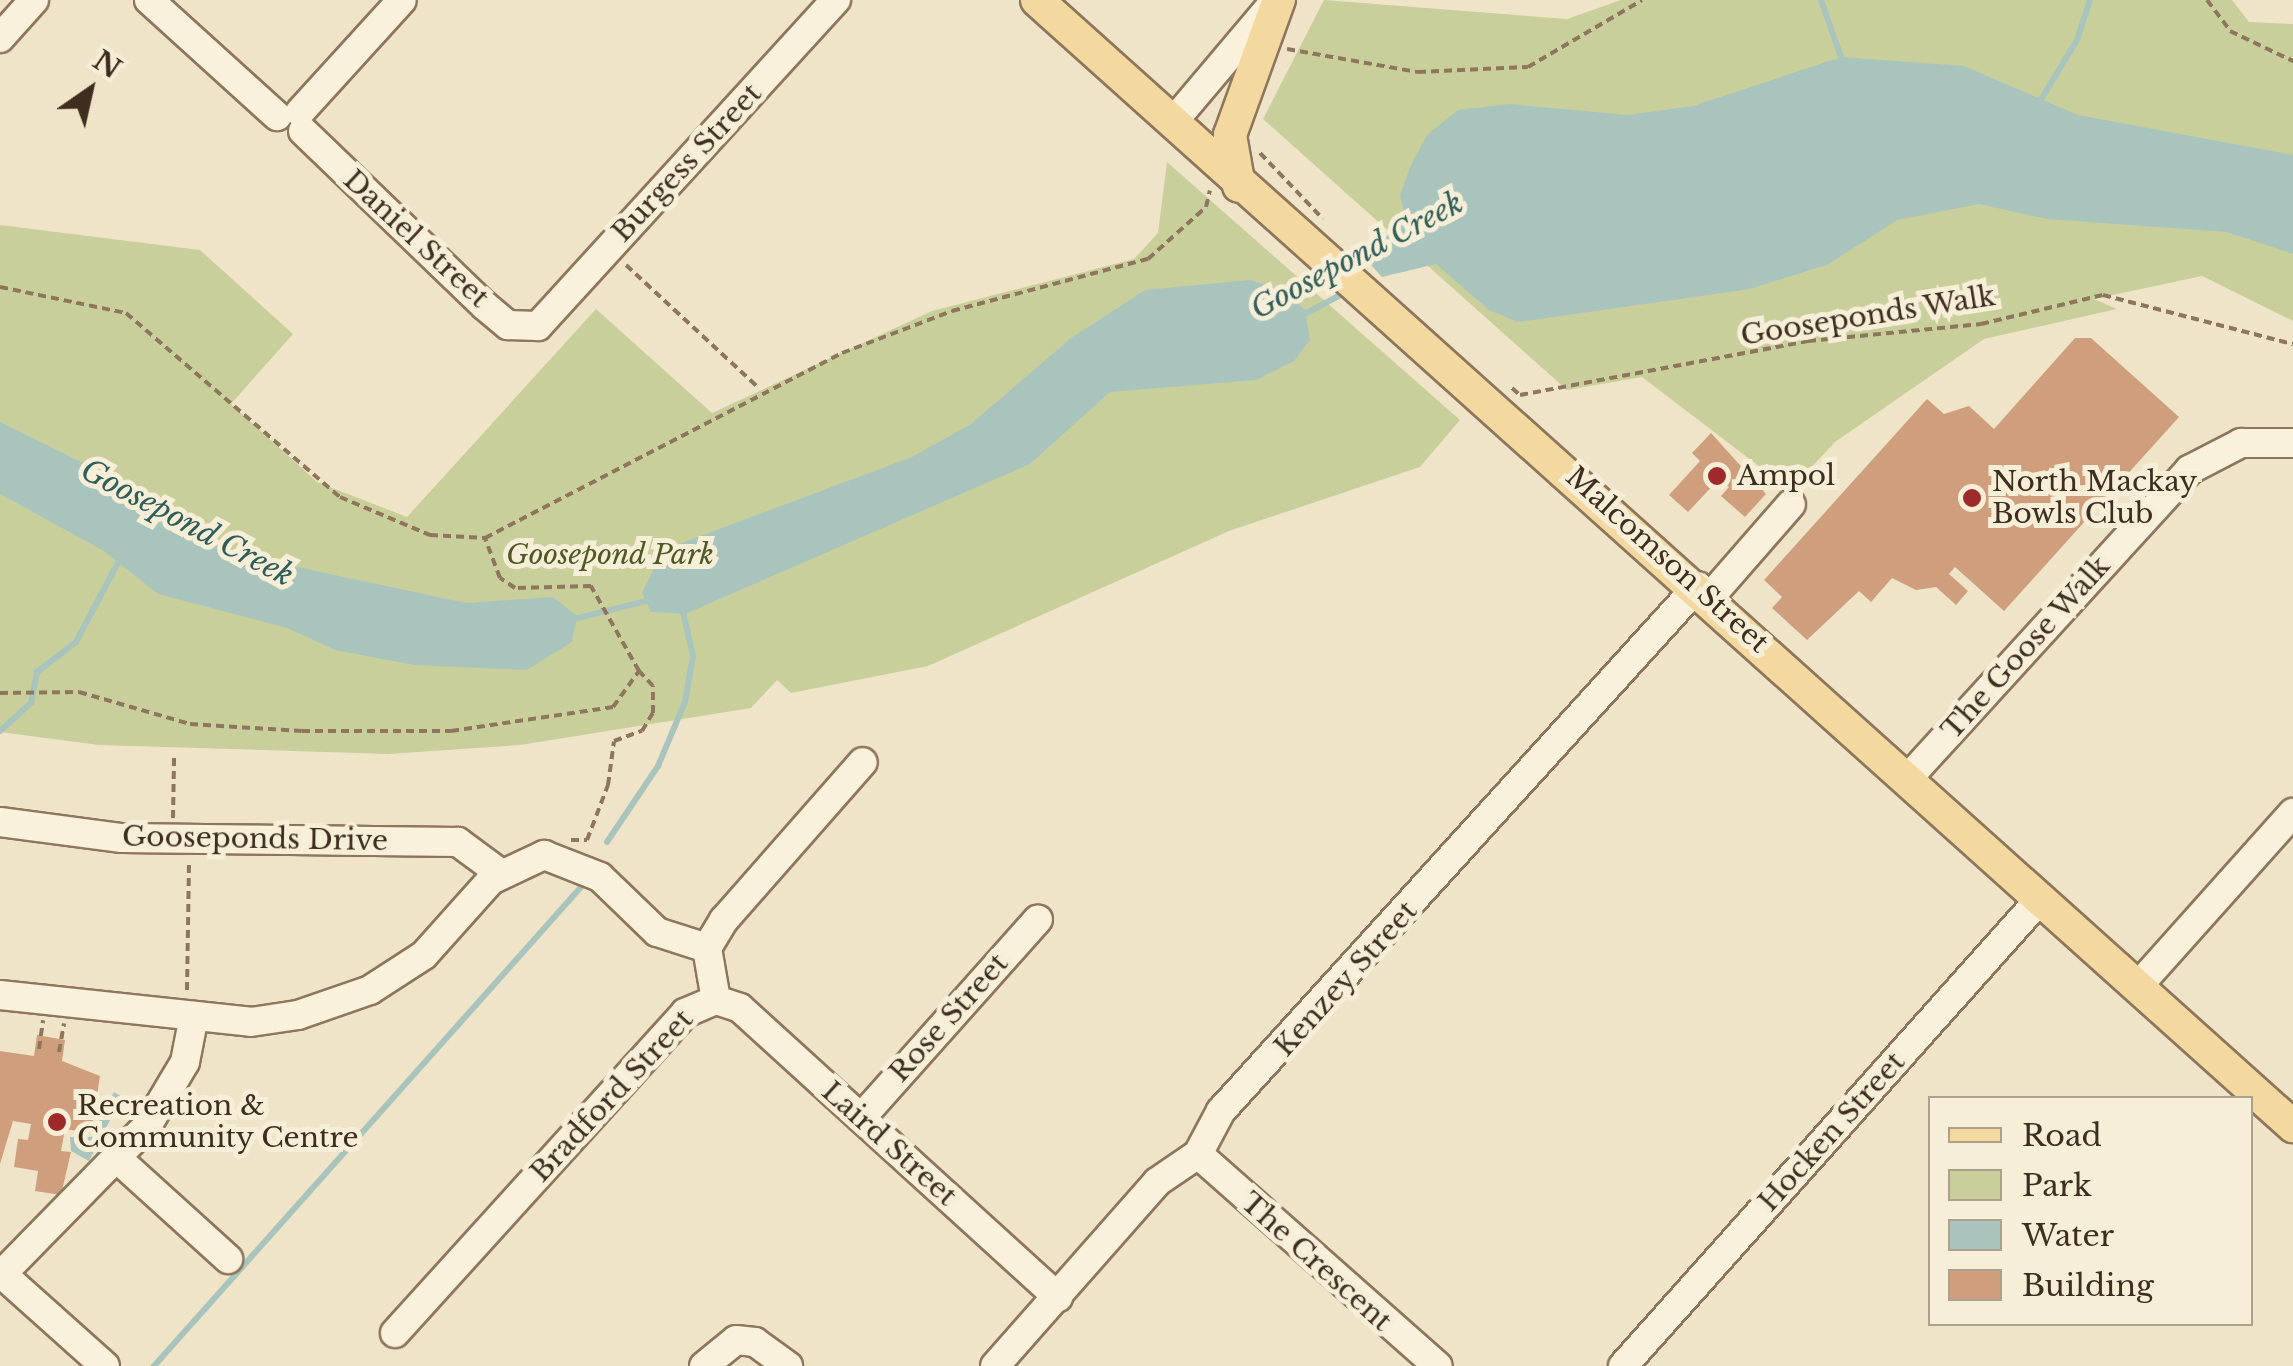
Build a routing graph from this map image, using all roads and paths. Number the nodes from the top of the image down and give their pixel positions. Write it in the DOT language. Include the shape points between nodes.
graph roads {
  1 [pos="34,0"];
  2 [pos="149,0"];
  3 [pos="402,0"];
  4 [pos="836,0"];
  5 [pos="1038,0"];
  6 [pos="1278,0"];
  7 [pos="1642,0"];
  8 [pos="2207,0"];
  9 [pos="0,38"];
  10 [pos="1278,48"];
  11 [pos="2293,61"];
  12 [pos="294,120"];
  13 [pos="1172,124"];
  14 [pos="1252,146"];
  15 [pos="1202,179"];
  16 [pos="1240,186"];
  17 [pos="1327,245"];
  18 [pos="608,248"];
  19 [pos="0,286"];
  20 [pos="538,326"];
  21 [pos="2293,344"];
  22 [pos="1504,382"];
  23 [pos="760,389"];
  24 [pos="2293,443"];
  25 [pos="1791,504"];
  26 [pos="485,538"];
  27 [pos="1704,591"];
  28 [pos="639,670"];
  29 [pos="0,693"];
  30 [pos="174,758"];
  31 [pos="863,762"];
  32 [pos="1909,777"];
  33 [pos="2293,813"];
  34 [pos="0,822"];
  35 [pos="175,832"];
  36 [pos="184,847"];
  37 [pos="564,847"];
  38 [pos="500,873"];
  39 [pos="2040,898"];
  40 [pos="1038,919"];
  41 [pos="707,948"];
  42 [pos="2139,986"];
  43 [pos="0,995"];
  44 [pos="716,1000"];
  45 [pos="44,1015"];
  46 [pos="194,1016"];
  47 [pos="65,1018"];
  48 [pos="39,1049"];
  49 [pos="59,1052"];
  50 [pos="861,1118"];
  51 [pos="2293,1126"];
  52 [pos="1198,1154"];
  53 [pos="120,1161"];
  54 [pos="228,1258"];
  55 [pos="1,1275"];
  56 [pos="1058,1297"];
  57 [pos="395,1333"];
  58 [pos="106,1366"];
  59 [pos="704,1366"];
  60 [pos="788,1366"];
  61 [pos="995,1366"];
  62 [pos="1438,1366"];
  63 [pos="1623,1366"];
  1 -- 9 [label="street"];
  2 -- 12 [label="street, Daniel Street"];
  3 -- 12 [label="street"];
  4 -- 18 [label="street, Burgess Street"];
  5 -- 13 [label="main road, Malcomson Street"];
  6 -- 13 [label="street"];
  6 -- 16 [label="main road" via="1230,135"];
  7 -- 10 [label="path" via="1528,68 1418,72"];
  8 -- 11 [label="path" via="2230,31"];
  12 -- 20 [label="street, Daniel Street" via="485,306 508,324"];
  13 -- 16 [label="main road, Malcomson Street"];
  14 -- 17 [label="path"];
  15 -- 23 [label="path" via="1212,198 1148,258 939,316"];
  16 -- 17 [label="main road, Malcomson Street"];
  17 -- 27 [label="main road, Malcomson Street" via="1395,326"];
  18 -- 20 [label="street, Burgess Street"];
  18 -- 23 [label="path"];
  19 -- 26 [label="path" via="126,313 340,498 430,534"];
  21 -- 22 [label="path, Gooseponds Walk" via="2103,295 1981,324 1808,342 1520,395"];
  23 -- 26 [label="path"];
  24 -- 32 [label="street, The Goose Walk" via="2241,443 2189,470"];
  25 -- 27 [label="street, Kenzey Street"];
  26 -- 28 [label="path" via="500,578 516,588 590,586"];
  27 -- 32 [label="main road, Malcomson Street"];
  27 -- 52 [label="street, Kenzey Street" via="1221,1112"];
  28 -- 29 [label="path" via="623,699 602,712 420,733 190,724 79,692"];
  28 -- 37 [label="path" via="653,686 654,713 642,731 614,741 587,840"];
  30 -- 35 [label="path"];
  31 -- 41 [label="street"];
  32 -- 39 [label="main road, Malcomson Street"];
  33 -- 42 [label="street"];
  34 -- 38 [label="street, Gooseponds Drive" via="122,838 458,842"];
  36 -- 46 [label="path" via="192,882 184,967"];
  38 -- 41 [label="street" via="518,861 561,857 600,876 644,924"];
  38 -- 46 [label="street" via="440,942 370,990 298,1015 252,1022"];
  39 -- 42 [label="main road, Malcomson Street"];
  39 -- 63 [label="street, Hocken Street"];
  40 -- 50 [label="street, Rose Street"];
  41 -- 44 [label="street, Bradford Street"];
  42 -- 51 [label="main road, Malcomson Street"];
  43 -- 46 [label="street"];
  44 -- 50 [label="street, Laird Street" via="740,1008"];
  44 -- 57 [label="street, Bradford Street" via="685,1014"];
  45 -- 48 [label="path"];
  46 -- 53 [label="street" via="185,1062"];
  47 -- 49 [label="path"];
  50 -- 56 [label="street, Laird Street"];
  52 -- 56 [label="street, Kenzey Street" via="1158,1182"];
  52 -- 62 [label="street, The Crescent"];
  53 -- 54 [label="street"];
  53 -- 55 [label="street"];
  55 -- 58 [label="street"];
  56 -- 61 [label="street, Kenzey Street"];
  59 -- 60 [label="street" via="736,1340 755,1342"];
}
